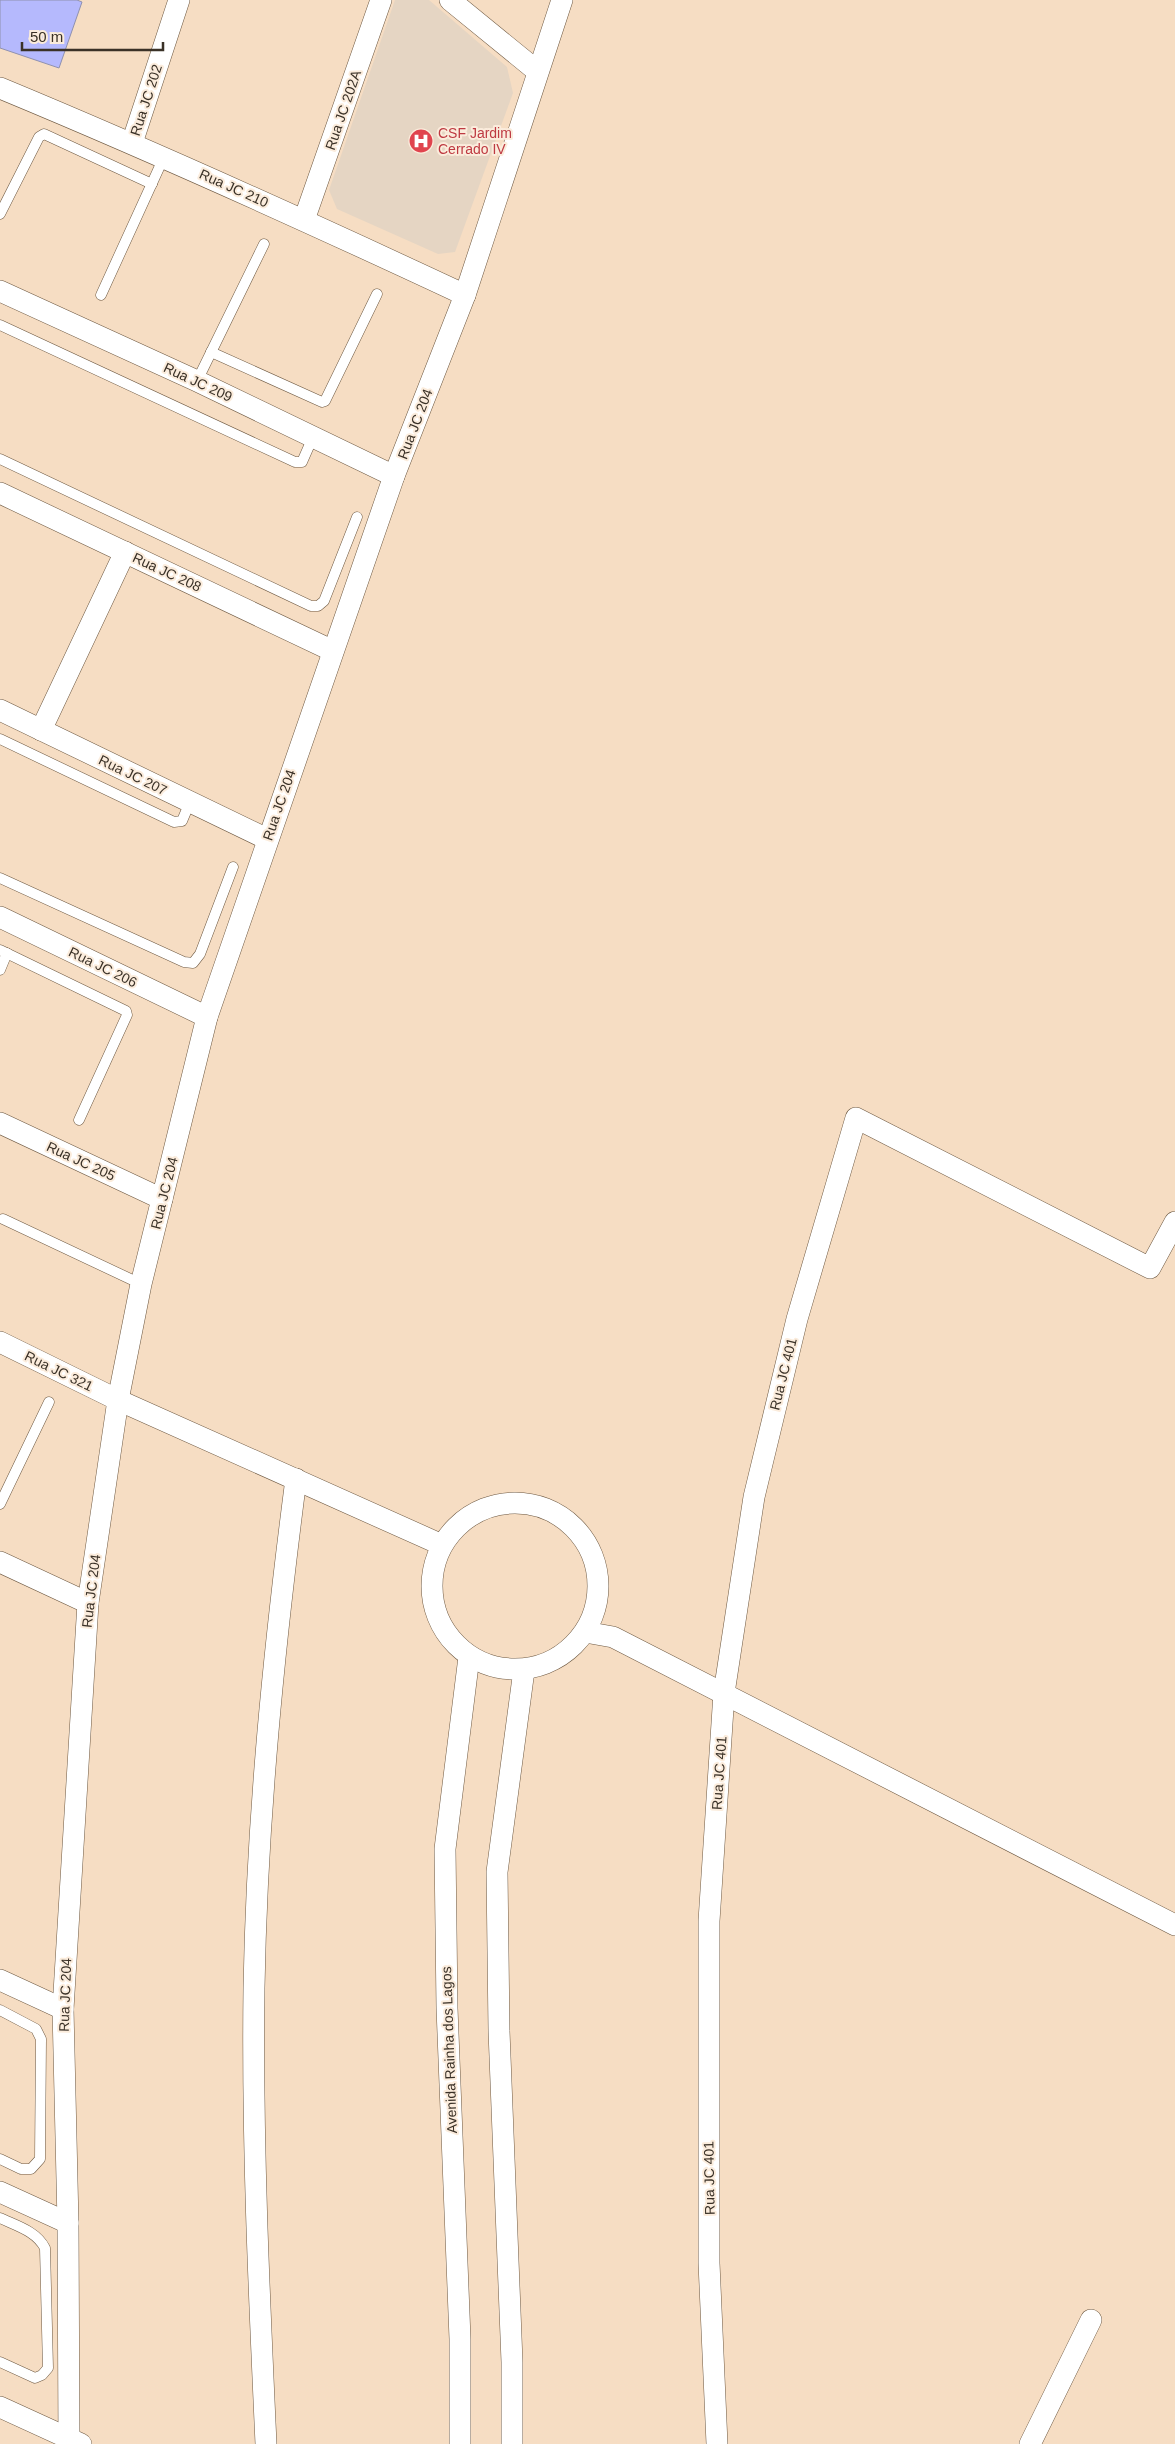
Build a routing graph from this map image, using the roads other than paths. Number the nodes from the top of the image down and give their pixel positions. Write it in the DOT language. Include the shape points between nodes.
graph roads {
  1 [pos="179,0"];
  2 [pos="381,0"];
  3 [pos="450,0"];
  4 [pos="562,0"];
  5 [pos="537,71"];
  6 [pos="0,88"];
  7 [pos="132,143"];
  8 [pos="164,157"];
  9 [pos="152,184"];
  10 [pos="0,214"];
  11 [pos="304,220"];
  12 [pos="264,244"];
  13 [pos="0,291"];
  14 [pos="377,294"];
  15 [pos="101,295"];
  16 [pos="465,295"];
  17 [pos="0,325"];
  18 [pos="211,352"];
  19 [pos="197,381"];
  20 [pos="313,437"];
  21 [pos="0,459"];
  22 [pos="394,476"];
  23 [pos="0,493"];
  24 [pos="357,517"];
  25 [pos="125,552"];
  26 [pos="333,651"];
  27 [pos="0,710"];
  28 [pos="41,730"];
  29 [pos="0,739"];
  30 [pos="190,802"];
  31 [pos="267,839"];
  32 [pos="233,867"];
  33 [pos="0,878"];
  34 [pos="0,917"];
  35 [pos="4,951"];
  36 [pos="0,970"];
  37 [pos="207,1017"];
  38 [pos="79,1120"];
  39 [pos="0,1123"];
  40 [pos="162,1199"];
  41 [pos="3,1219"];
  42 [pos="1175,1222"];
  43 [pos="141,1284"];
  44 [pos="0,1342"];
  45 [pos="118,1400"];
  46 [pos="48,1402"];
  47 [pos="296,1479"];
  48 [pos="0,1504"];
  49 [pos="442,1545"];
  50 [pos="0,1562"];
  51 [pos="88,1603"];
  52 [pos="585,1632"];
  53 [pos="469,1657"];
  54 [pos="524,1670"];
  55 [pos="724,1693"];
  56 [pos="1175,1925"];
  57 [pos="0,1980"];
  58 [pos="63,2009"];
  59 [pos="0,2010"];
  60 [pos="0,2159"];
  61 [pos="0,2192"];
  62 [pos="0,2218"];
  63 [pos="68,2224"];
  64 [pos="1091,2320"];
  65 [pos="0,2362"];
  66 [pos="0,2407"];
  67 [pos="73,2443"];
  68 [pos="266,2444"];
  69 [pos="460,2444"];
  70 [pos="512,2444"];
  71 [pos="717,2444"];
  72 [pos="1030,2444"];
  1 -- 7 [label="street, Rua JC 202"];
  2 -- 11 [label="street, Rua JC 202A"];
  3 -- 5 [label="street"];
  4 -- 5 [label="street, Rua JC 204"];
  5 -- 16 [label="street, Rua JC 204"];
  6 -- 7 [label="street, Rua JC 210"];
  7 -- 8 [label="street, Rua JC 210"];
  8 -- 9 [label="lane"];
  8 -- 11 [label="street, Rua JC 210"];
  9 -- 10 [label="lane" via="44,134 39,137"];
  9 -- 15 [label="lane"];
  11 -- 16 [label="street, Rua JC 210"];
  12 -- 18 [label="lane"];
  13 -- 19 [label="street, Rua JC 209"];
  14 -- 18 [label="lane" via="322,402"];
  16 -- 22 [label="street, Rua JC 204"];
  17 -- 20 [label="lane" via="295,462 302,462"];
  18 -- 19 [label="lane"];
  19 -- 20 [label="street, Rua JC 209"];
  20 -- 22 [label="street, Rua JC 209"];
  21 -- 24 [label="lane" via="311,606 318,606 324,601"];
  22 -- 26 [label="street, Rua JC 204"];
  23 -- 25 [label="street, Rua JC 208"];
  25 -- 26 [label="street, Rua JC 208"];
  25 -- 28 [label="street"];
  26 -- 31 [label="street, Rua JC 204"];
  27 -- 28 [label="street, Rua JC 207"];
  28 -- 30 [label="street, Rua JC 207"];
  29 -- 30 [label="lane" via="174,822 182,821"];
  30 -- 31 [label="street, Rua JC 207"];
  31 -- 37 [label="street, Rua JC 204"];
  32 -- 33 [label="lane" via="200,954 193,963 184,962"];
  34 -- 37 [label="street, Rua JC 206"];
  35 -- 36 [label="lane"];
  35 -- 38 [label="lane" via="126,1011"];
  37 -- 40 [label="street, Rua JC 204"];
  39 -- 40 [label="street, Rua JC 205"];
  40 -- 43 [label="street, Rua JC 204"];
  41 -- 43 [label="lane"];
  42 -- 55 [label="street, Rua JC 401" via="1150,1268 856,1118 797,1318 754,1497"];
  43 -- 45 [label="street, Rua JC 204"];
  44 -- 45 [label="street, Rua JC 321"];
  45 -- 47 [label="street, Rua JC 321"];
  45 -- 51 [label="street, Rua JC 204"];
  46 -- 48 [label="lane"];
  47 -- 49 [label="street, Rua JC 321"];
  47 -- 68 [label="street" via="264,1773 254,1986 253,2092"];
  49 -- 52 [label="street" via="466,1517 496,1504 523,1502 549,1508 578,1530 595,1562 598,1598"];
  49 -- 53 [label="street" via="432,1572 433,1604 446,1634"];
  50 -- 51 [label="street"];
  51 -- 58 [label="street, Rua JC 204"];
  52 -- 54 [label="street" via="559,1658"];
  52 -- 55 [label="street" via="613,1637"];
  53 -- 54 [label="street" via="496,1668"];
  53 -- 69 [label="street, Avenida Rainha dos Lagos" via="445,1849 447,2008 460,2339"];
  54 -- 70 [label="street" via="497,1872"];
  55 -- 56 [label="street"];
  55 -- 71 [label="street, Rua JC 401" via="709,1921 709,2263"];
  57 -- 58 [label="street"];
  58 -- 63 [label="street, Rua JC 204"];
  59 -- 60 [label="lane" via="36,2029 41,2039 40,2159 31,2168 21,2169"];
  61 -- 63 [label="street"];
  62 -- 65 [label="lane" via="33,2233 45,2248 48,2368 35,2378"];
  63 -- 67 [label="street, Rua JC 204"];
  64 -- 72 [label="street"];
  66 -- 67 [label="street"];
}
